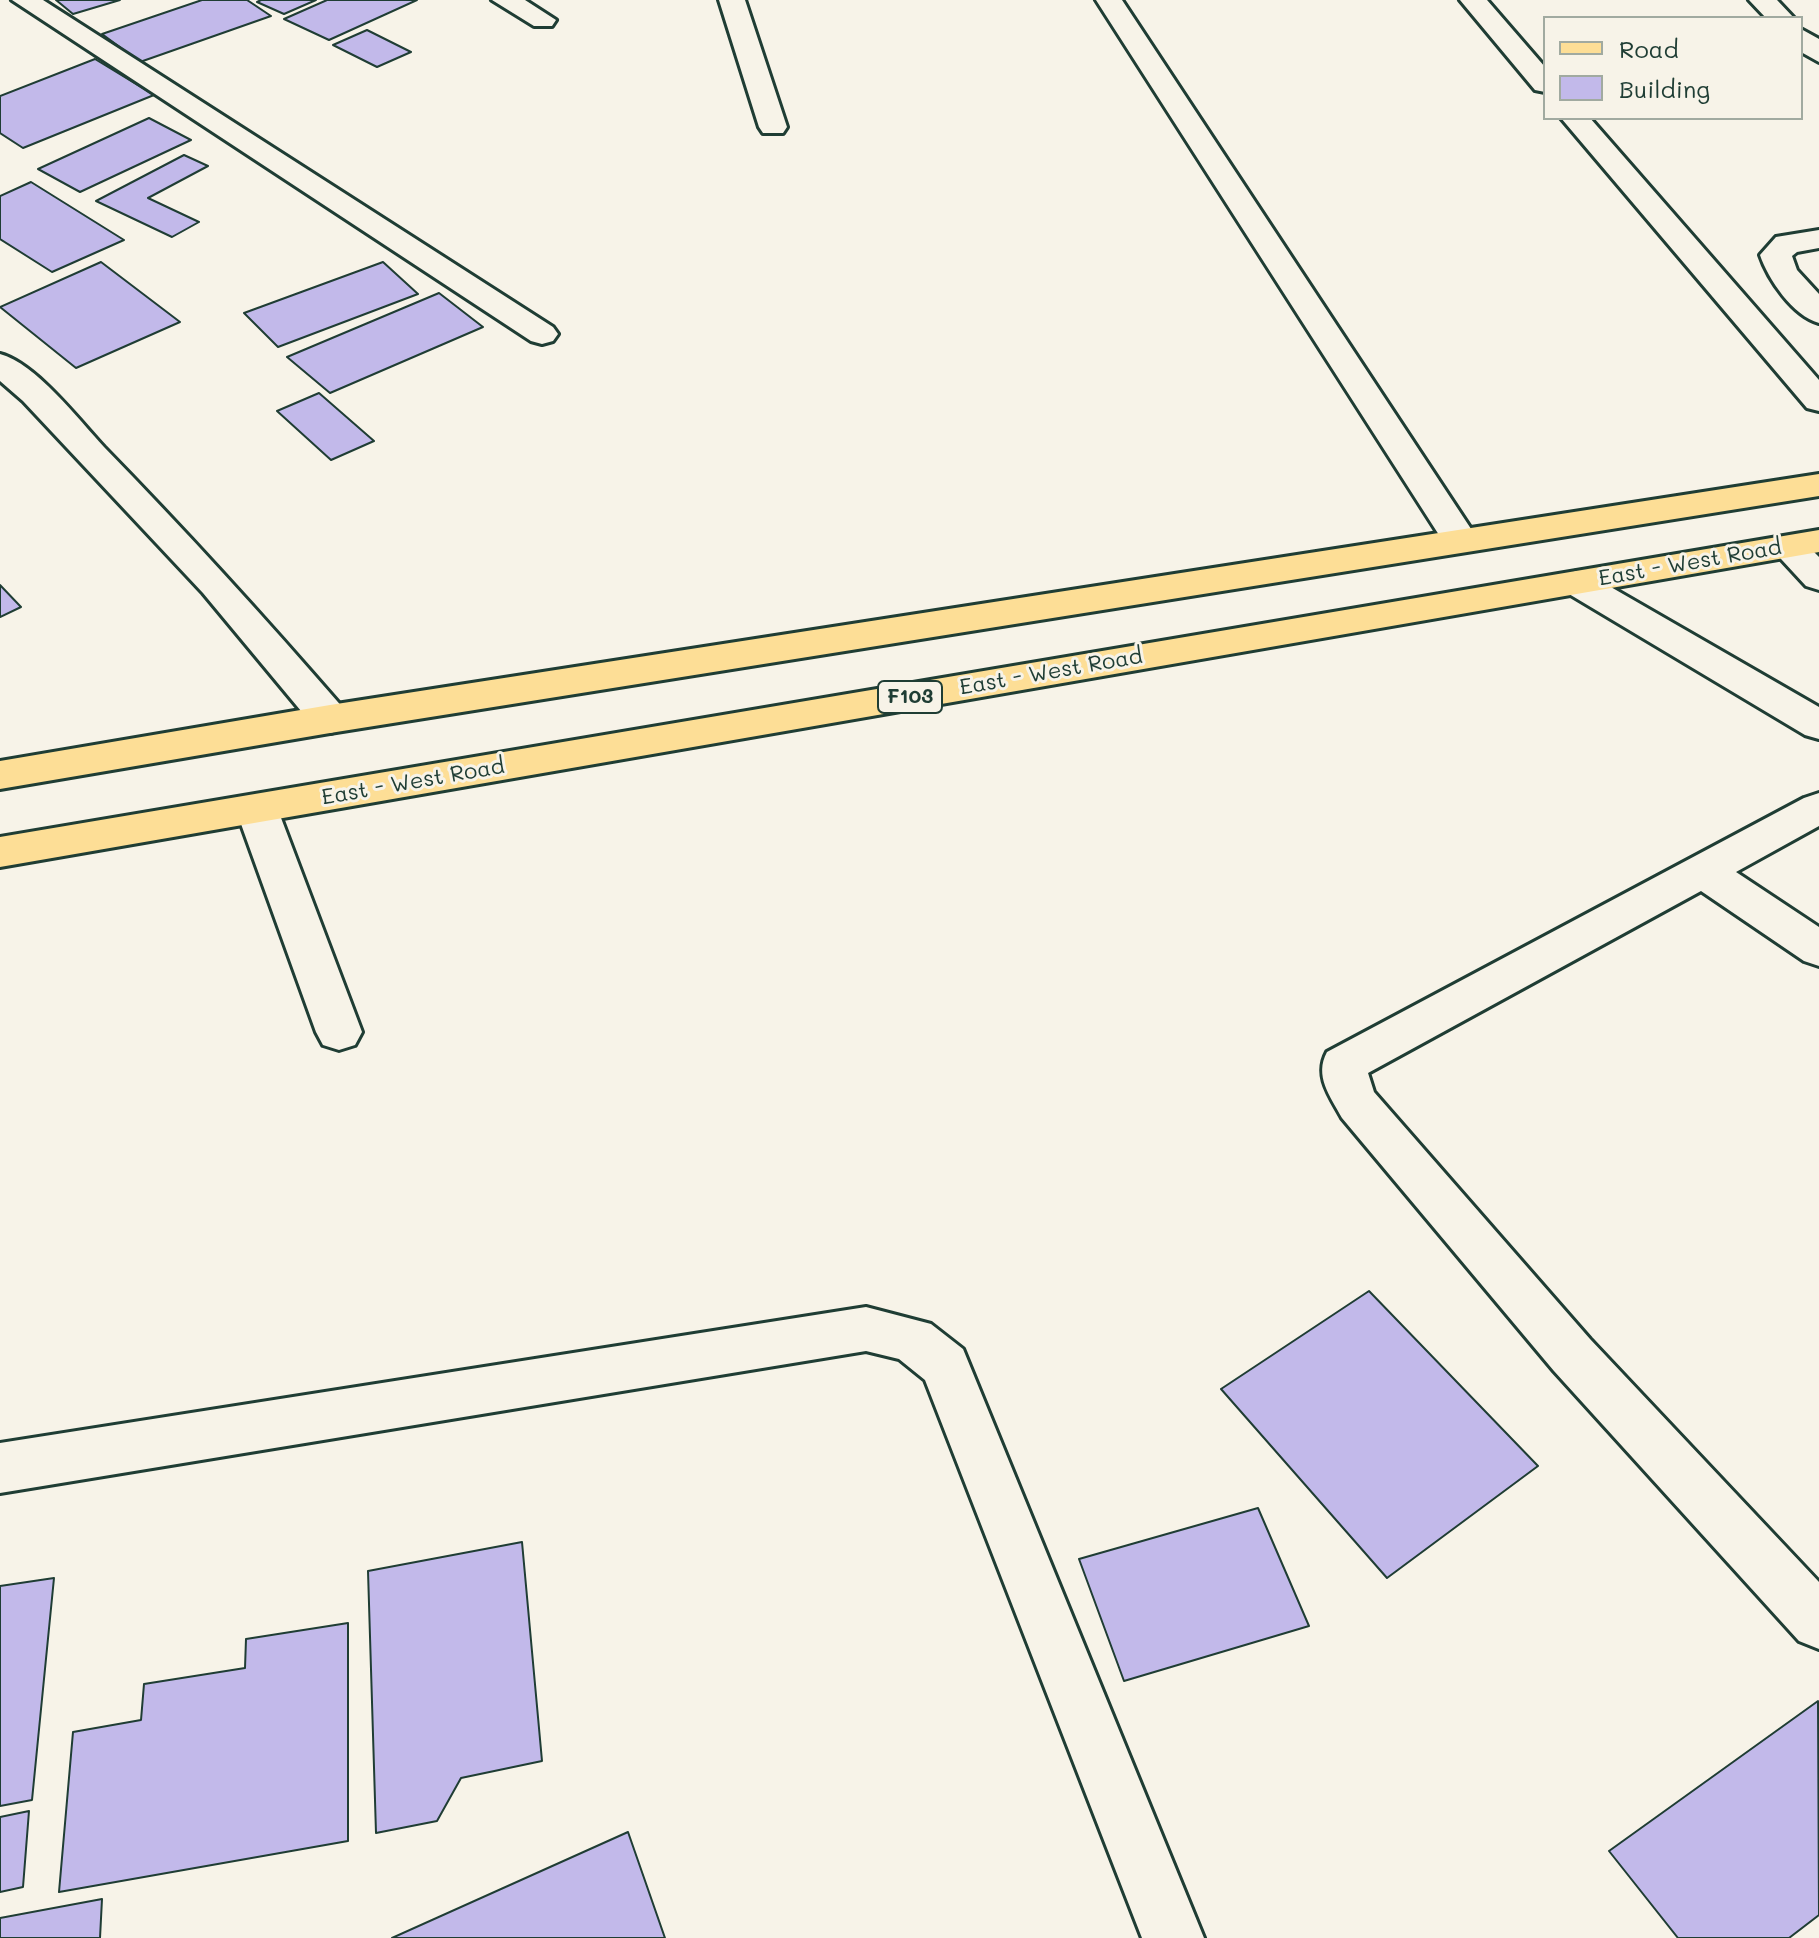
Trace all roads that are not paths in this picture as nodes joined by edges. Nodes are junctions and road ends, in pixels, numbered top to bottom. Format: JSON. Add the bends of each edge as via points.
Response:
{"nodes":[{"id":1,"x":25,"y":0,"type":"edge"},
{"id":2,"x":505,"y":0,"type":"edge"},
{"id":3,"x":732,"y":0,"type":"edge"},
{"id":4,"x":1109,"y":0,"type":"edge"},
{"id":5,"x":1473,"y":0,"type":"edge"},
{"id":6,"x":1762,"y":0,"type":"edge"},
{"id":7,"x":1779,"y":16,"type":"edge"},
{"id":8,"x":543,"y":20,"type":"dead end"},
{"id":9,"x":1803,"y":39,"type":"edge"},
{"id":10,"x":1819,"y":54,"type":"edge"},
{"id":11,"x":1543,"y":82,"type":"edge"},
{"id":12,"x":1577,"y":120,"type":"edge"},
{"id":13,"x":773,"y":127,"type":"dead end"},
{"id":14,"x":1819,"y":239,"type":"edge"},
{"id":15,"x":1819,"y":313,"type":"edge"},
{"id":16,"x":542,"y":334,"type":"dead end"},
{"id":17,"x":0,"y":364,"type":"edge"},
{"id":18,"x":1819,"y":401,"type":"edge"},
{"id":19,"x":1819,"y":485,"type":"edge"},
{"id":20,"x":1461,"y":541,"type":"junction"},
{"id":21,"x":1803,"y":544,"type":"edge"},
{"id":22,"x":1819,"y":578,"type":"edge"},
{"id":23,"x":1577,"y":583,"type":"junction"},
{"id":24,"x":330,"y":719,"type":"junction"},
{"id":25,"x":1819,"y":725,"type":"edge"},
{"id":26,"x":0,"y":775,"type":"edge"},
{"id":27,"x":1819,"y":808,"type":"edge"},
{"id":28,"x":257,"y":810,"type":"junction"},
{"id":29,"x":0,"y":852,"type":"edge"},
{"id":30,"x":1703,"y":871,"type":"junction"},
{"id":31,"x":1819,"y":949,"type":"edge"},
{"id":32,"x":339,"y":1032,"type":"dead end"},
{"id":33,"x":0,"y":1468,"type":"edge"},
{"id":34,"x":1819,"y":1622,"type":"edge"},
{"id":35,"x":1173,"y":1938,"type":"edge"}],
"edges":[{"from":1,"to":16,"type":"street"},
{"from":2,"to":8,"type":"street"},
{"from":3,"to":13,"type":"street"},
{"from":4,"to":20,"type":"street"},
{"from":5,"to":11,"type":"street"},
{"from":6,"to":7,"type":"street"},
{"from":9,"to":10,"type":"street"},
{"from":12,"to":18,"type":"street"},
{"from":14,"to":15,"type":"street","via":[[1787,244],[1776,255],[1782,273]]},
{"from":17,"to":24,"type":"street","via":[[35,394],[216,585]]},
{"from":19,"to":20,"type":"main road"},
{"from":20,"to":24,"type":"main road"},
{"from":21,"to":22,"type":"street"},
{"from":21,"to":23,"type":"main road","name":"East - West Road","number":"F103"},
{"from":23,"to":25,"type":"street"},
{"from":23,"to":28,"type":"main road","name":"East - West Road","number":"F103"},
{"from":24,"to":26,"type":"main road"},
{"from":27,"to":30,"type":"street"},
{"from":28,"to":29,"type":"main road","name":"East - West Road","number":"F103"},
{"from":28,"to":32,"type":"street"},
{"from":30,"to":31,"type":"street"},
{"from":30,"to":34,"type":"street","via":[[1343,1065],[1358,1105],[1572,1355]]},
{"from":33,"to":35,"type":"street","via":[[866,1329],[913,1340],[945,1365]]}]}
